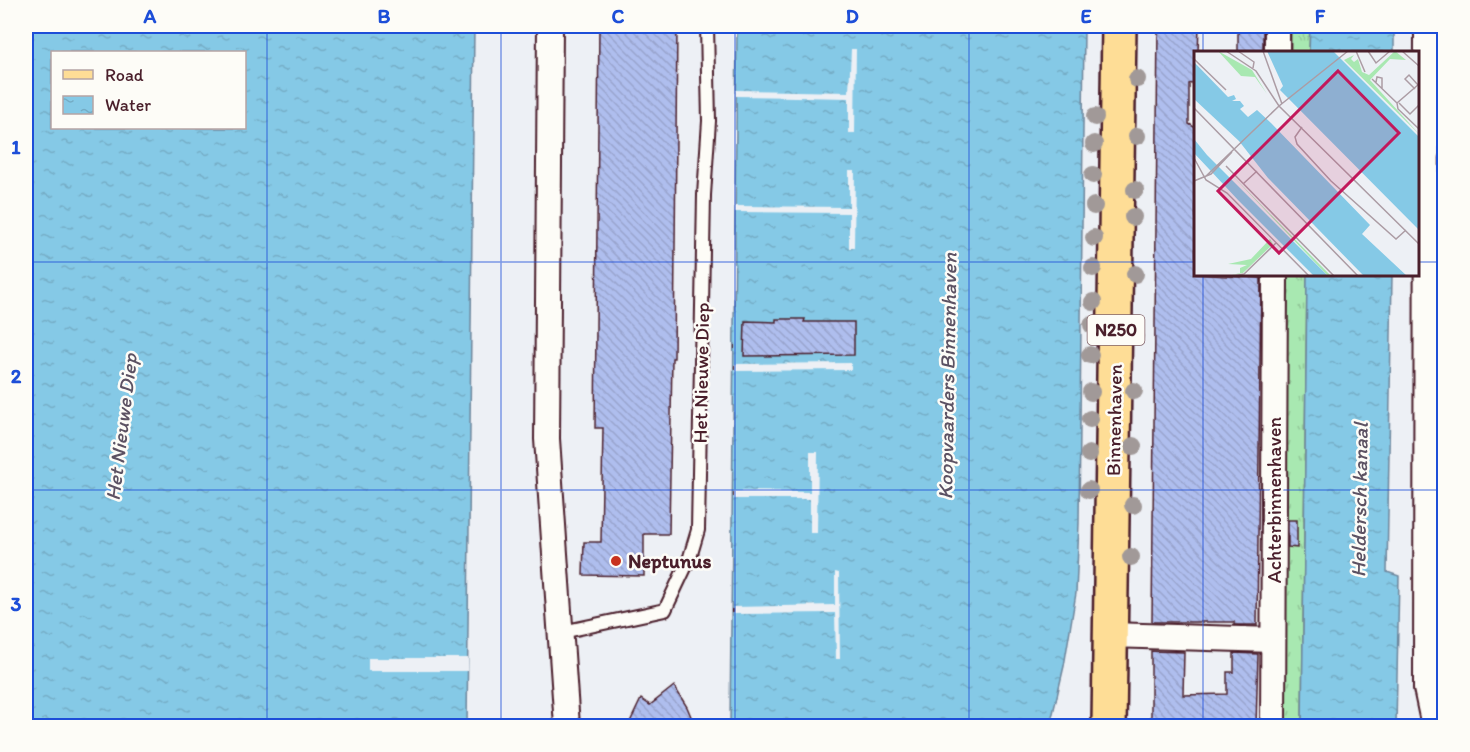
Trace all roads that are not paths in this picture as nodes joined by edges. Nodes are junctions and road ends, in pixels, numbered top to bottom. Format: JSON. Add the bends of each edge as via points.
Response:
{"nodes":[{"id":1,"x":550,"y":26,"type":"edge"},
{"id":2,"x":707,"y":26,"type":"edge"},
{"id":3,"x":1119,"y":26,"type":"edge"},
{"id":4,"x":1277,"y":26,"type":"edge"},
{"id":5,"x":1427,"y":26,"type":"edge"},
{"id":6,"x":1277,"y":51,"type":"edge"},
{"id":7,"x":1436,"y":80,"type":"edge"},
{"id":8,"x":1275,"y":276,"type":"edge"},
{"id":9,"x":562,"y":632,"type":"junction"},
{"id":10,"x":1110,"y":635,"type":"junction"},
{"id":11,"x":1273,"y":640,"type":"junction"},
{"id":12,"x":567,"y":726,"type":"edge"},
{"id":13,"x":1109,"y":726,"type":"edge"},
{"id":14,"x":1273,"y":726,"type":"edge"},
{"id":15,"x":1434,"y":726,"type":"edge"}],
"edges":[{"from":1,"to":9,"type":"street","via":[[547,439]]},
{"from":2,"to":9,"type":"lane","name":"Het Nieuwe Diep","via":[[709,121],[704,195],[698,530],[665,610]]},
{"from":3,"to":10,"type":"main road","name":"Binnenhaven","number":"N250"},
{"from":4,"to":6,"type":"street"},
{"from":5,"to":7,"type":"street"},
{"from":7,"to":15,"type":"street","via":[[1426,688]]},
{"from":8,"to":11,"type":"street","name":"Achterbinnenhaven"},
{"from":9,"to":12,"type":"street"},
{"from":10,"to":11,"type":"street"},
{"from":10,"to":13,"type":"main road","name":"Binnenhaven","number":"N250"},
{"from":11,"to":14,"type":"street","name":"Achterbinnenhaven"}]}
